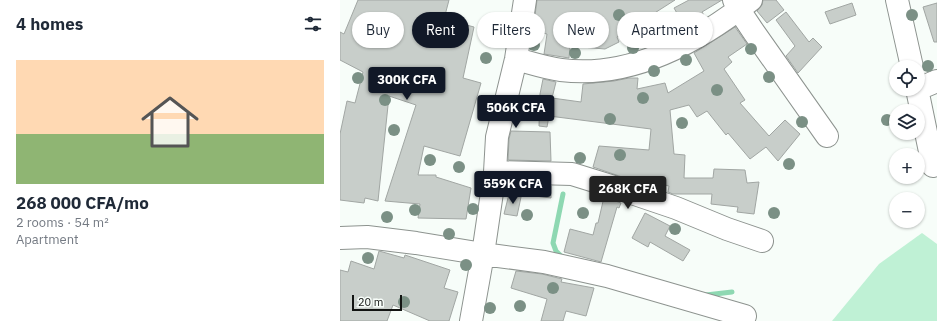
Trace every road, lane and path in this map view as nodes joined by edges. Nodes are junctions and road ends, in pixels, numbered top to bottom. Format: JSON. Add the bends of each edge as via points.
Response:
{"nodes":[{"id":1,"x":526,"y":0,"type":"edge"},
{"id":2,"x":897,"y":0,"type":"edge"},
{"id":3,"x":741,"y":3,"type":"edge"},
{"id":4,"x":516,"y":59,"type":"junction"},
{"id":5,"x":910,"y":60,"type":"edge"},
{"id":6,"x":937,"y":81,"type":"edge"},
{"id":7,"x":925,"y":86,"type":"edge"},
{"id":8,"x":919,"y":96,"type":"edge"},
{"id":9,"x":828,"y":136,"type":"dead end"},
{"id":10,"x":933,"y":166,"type":"dead end"},
{"id":11,"x":495,"y":172,"type":"junction"},
{"id":12,"x":340,"y":238,"type":"edge"},
{"id":13,"x":762,"y":241,"type":"dead end"},
{"id":14,"x":483,"y":254,"type":"junction"},
{"id":15,"x":745,"y":316,"type":"dead end"},
{"id":16,"x":471,"y":321,"type":"edge"}],
"edges":[{"from":1,"to":4,"type":"street"},
{"from":2,"to":5,"type":"street"},
{"from":3,"to":4,"type":"street","via":[[707,30],[647,61],[587,71],[561,70]]},
{"from":3,"to":9,"type":"street"},
{"from":4,"to":11,"type":"street","via":[[497,137]]},
{"from":6,"to":7,"type":"street"},
{"from":8,"to":10,"type":"street"},
{"from":11,"to":13,"type":"street","via":[[572,174],[676,208]]},
{"from":11,"to":14,"type":"street"},
{"from":12,"to":14,"type":"street","via":[[367,237]]},
{"from":14,"to":15,"type":"street","via":[[544,262],[607,276]]},
{"from":14,"to":16,"type":"street"}]}
